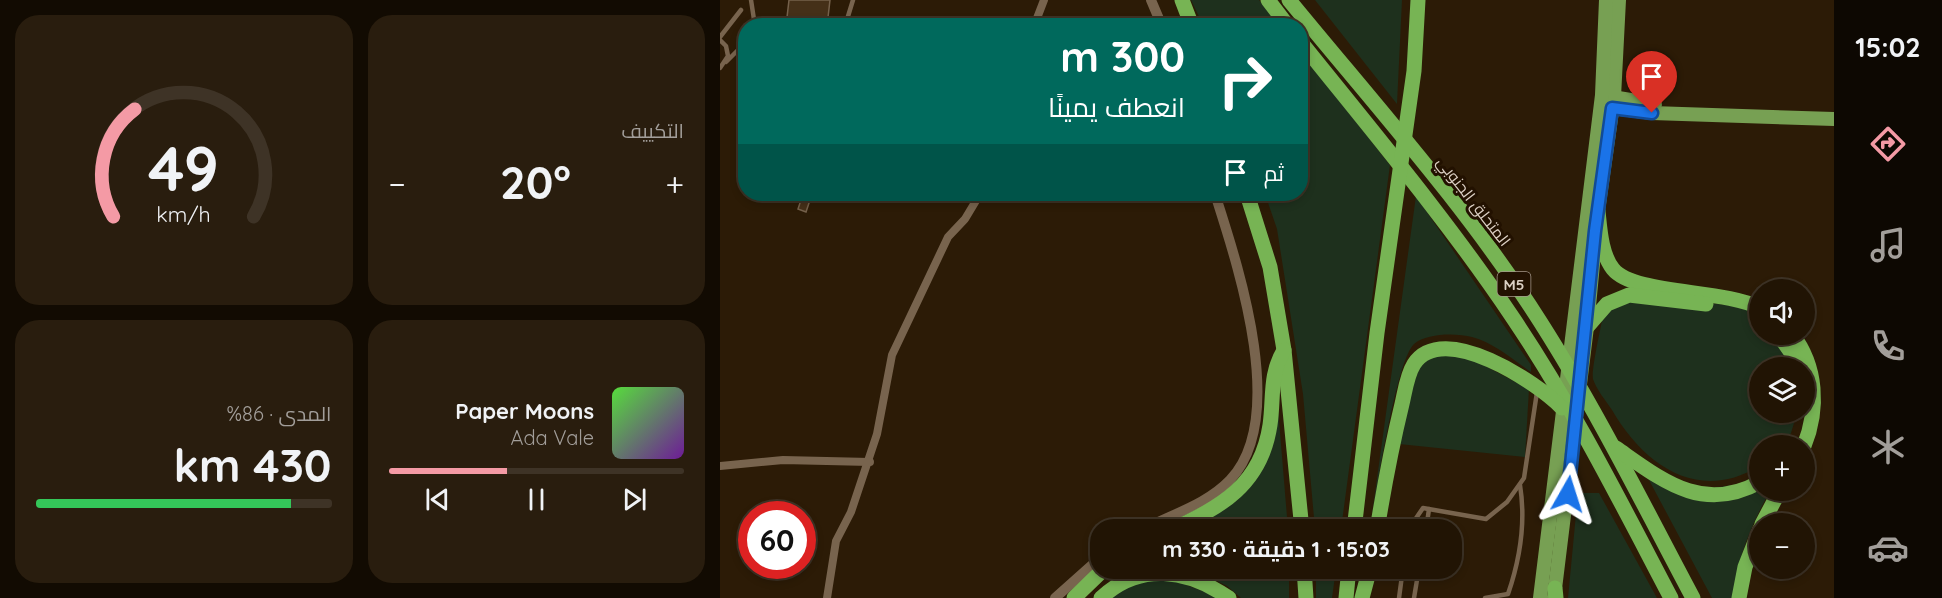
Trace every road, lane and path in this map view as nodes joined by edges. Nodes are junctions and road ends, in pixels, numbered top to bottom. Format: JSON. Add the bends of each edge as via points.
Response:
{"nodes":[{"id":1,"x":751,"y":0,"type":"edge"},
{"id":2,"x":853,"y":0,"type":"edge"},
{"id":3,"x":1044,"y":0,"type":"edge"},
{"id":4,"x":1151,"y":0,"type":"edge"},
{"id":5,"x":1182,"y":0,"type":"edge"},
{"id":6,"x":1268,"y":0,"type":"edge"},
{"id":7,"x":1289,"y":0,"type":"edge"},
{"id":8,"x":1418,"y":0,"type":"edge"},
{"id":9,"x":1606,"y":0,"type":"edge"},
{"id":10,"x":1619,"y":0,"type":"edge"},
{"id":11,"x":741,"y":10,"type":"dead end"},
{"id":12,"x":754,"y":18,"type":"edge"},
{"id":13,"x":847,"y":18,"type":"edge"},
{"id":14,"x":1037,"y":18,"type":"edge"},
{"id":15,"x":1159,"y":18,"type":"edge"},
{"id":16,"x":1189,"y":18,"type":"edge"},
{"id":17,"x":1282,"y":18,"type":"edge"},
{"id":18,"x":1304,"y":18,"type":"edge"},
{"id":19,"x":1612,"y":21,"type":"junction"},
{"id":20,"x":1308,"y":23,"type":"edge"},
{"id":21,"x":720,"y":38,"type":"edge"},
{"id":22,"x":738,"y":50,"type":"edge"},
{"id":23,"x":1308,"y":51,"type":"edge"},
{"id":24,"x":726,"y":62,"type":"junction"},
{"id":25,"x":720,"y":68,"type":"edge"},
{"id":26,"x":1607,"y":101,"type":"junction"},
{"id":27,"x":1834,"y":111,"type":"edge"},
{"id":28,"x":1812,"y":116,"type":"junction"},
{"id":29,"x":1834,"y":119,"type":"edge"},
{"id":30,"x":976,"y":201,"type":"edge"},
{"id":31,"x":1217,"y":201,"type":"edge"},
{"id":32,"x":1248,"y":201,"type":"edge"},
{"id":33,"x":1598,"y":211,"type":"junction"},
{"id":34,"x":1588,"y":250,"type":"junction"},
{"id":35,"x":1749,"y":304,"type":"edge"},
{"id":36,"x":1749,"y":315,"type":"edge"},
{"id":37,"x":1587,"y":327,"type":"junction"},
{"id":38,"x":1798,"y":345,"type":"edge"},
{"id":39,"x":1284,"y":350,"type":"junction"},
{"id":40,"x":1537,"y":387,"type":"junction"},
{"id":41,"x":1579,"y":425,"type":"junction"},
{"id":42,"x":1804,"y":435,"type":"edge"},
{"id":43,"x":1612,"y":445,"type":"junction"},
{"id":44,"x":1565,"y":451,"type":"junction"},
{"id":45,"x":870,"y":462,"type":"junction"},
{"id":46,"x":720,"y":466,"type":"edge"},
{"id":47,"x":1520,"y":485,"type":"junction"},
{"id":48,"x":1749,"y":486,"type":"edge"},
{"id":49,"x":1429,"y":510,"type":"junction"},
{"id":50,"x":1165,"y":519,"type":"edge"},
{"id":51,"x":1196,"y":519,"type":"edge"},
{"id":52,"x":1301,"y":519,"type":"edge"},
{"id":53,"x":1355,"y":519,"type":"edge"},
{"id":54,"x":1379,"y":519,"type":"edge"},
{"id":55,"x":1416,"y":519,"type":"edge"},
{"id":56,"x":1428,"y":519,"type":"edge"},
{"id":57,"x":1749,"y":557,"type":"edge"},
{"id":58,"x":1090,"y":566,"type":"edge"},
{"id":59,"x":1658,"y":573,"type":"junction"},
{"id":60,"x":1094,"y":579,"type":"edge"},
{"id":61,"x":1305,"y":579,"type":"edge"},
{"id":62,"x":1348,"y":579,"type":"edge"},
{"id":63,"x":1367,"y":579,"type":"edge"},
{"id":64,"x":1402,"y":579,"type":"edge"},
{"id":65,"x":1417,"y":579,"type":"edge"},
{"id":66,"x":1555,"y":595,"type":"edge"},
{"id":67,"x":827,"y":598,"type":"edge"},
{"id":68,"x":1055,"y":598,"type":"edge"},
{"id":69,"x":1074,"y":598,"type":"edge"},
{"id":70,"x":1101,"y":598,"type":"edge"},
{"id":71,"x":1229,"y":598,"type":"edge"},
{"id":72,"x":1306,"y":598,"type":"edge"},
{"id":73,"x":1346,"y":598,"type":"edge"},
{"id":74,"x":1362,"y":598,"type":"edge"},
{"id":75,"x":1399,"y":598,"type":"edge"},
{"id":76,"x":1414,"y":598,"type":"edge"},
{"id":77,"x":1485,"y":598,"type":"edge"},
{"id":78,"x":1540,"y":598,"type":"edge"},
{"id":79,"x":1662,"y":598,"type":"edge"},
{"id":80,"x":1671,"y":598,"type":"edge"},
{"id":81,"x":1693,"y":598,"type":"edge"},
{"id":82,"x":1740,"y":598,"type":"edge"}],
"edges":[{"from":1,"to":12,"type":"lane"},
{"from":2,"to":13,"type":"lane"},
{"from":3,"to":14,"type":"street"},
{"from":4,"to":15,"type":"street"},
{"from":5,"to":16,"type":"highway"},
{"from":6,"to":17,"type":"highway"},
{"from":7,"to":18,"type":"highway","name":"المتحلق الجنوبي","number":"M5"},
{"from":8,"to":53,"type":"highway","via":[[1414,71]]},
{"from":9,"to":19,"type":"main road"},
{"from":10,"to":19,"type":"main road"},
{"from":11,"to":21,"type":"lane"},
{"from":19,"to":26,"type":"main road"},
{"from":20,"to":43,"type":"highway","name":"المتحلق الجنوبي","number":"M5","via":[[1473,226],[1541,322]]},
{"from":21,"to":24,"type":"lane","via":[[728,51]]},
{"from":22,"to":24,"type":"lane"},
{"from":23,"to":41,"type":"highway","number":"M5","via":[[1466,250]]},
{"from":24,"to":25,"type":"lane"},
{"from":26,"to":28,"type":"main road","via":[[1652,113]]},
{"from":26,"to":33,"type":"main road"},
{"from":26,"to":34,"type":"main road"},
{"from":27,"to":28,"type":"main road"},
{"from":28,"to":29,"type":"main road"},
{"from":30,"to":45,"type":"street","via":[[948,237],[892,355]]},
{"from":31,"to":50,"type":"street","via":[[1251,325],[1257,422],[1249,452],[1221,489]]},
{"from":32,"to":39,"type":"highway","via":[[1270,267]]},
{"from":33,"to":34,"type":"main road"},
{"from":33,"to":35,"type":"highway","via":[[1609,263],[1622,277]]},
{"from":34,"to":37,"type":"main road"},
{"from":34,"to":44,"type":"main road","via":[[1574,316]]},
{"from":36,"to":37,"type":"highway","via":[[1729,307],[1629,295],[1607,304]]},
{"from":37,"to":44,"type":"main road"},
{"from":38,"to":42,"type":"highway","via":[[1808,364],[1814,391],[1812,417]]},
{"from":39,"to":51,"type":"highway","via":[[1274,374],[1266,442],[1252,472],[1234,494]]},
{"from":39,"to":52,"type":"highway"},
{"from":40,"to":41,"type":"highway"},
{"from":40,"to":47,"type":"lane"},
{"from":40,"to":54,"type":"highway","via":[[1470,351],[1444,351],[1420,357],[1403,399]]},
{"from":41,"to":59,"type":"highway","number":"M5"},
{"from":43,"to":48,"type":"highway","via":[[1668,483],[1695,493],[1723,494]]},
{"from":43,"to":81,"type":"highway","name":"المتحلق الجنوبي","number":"M5"},
{"from":44,"to":66,"type":"main road"},
{"from":44,"to":78,"type":"main road"},
{"from":45,"to":46,"type":"street","via":[[783,460]]},
{"from":45,"to":67,"type":"street","via":[[836,541]]},
{"from":47,"to":49,"type":"lane","via":[[1486,519]]},
{"from":47,"to":77,"type":"lane","via":[[1524,509],[1517,567],[1508,594]]},
{"from":49,"to":55,"type":"lane","via":[[1423,508]]},
{"from":49,"to":56,"type":"lane"},
{"from":57,"to":82,"type":"highway"},
{"from":58,"to":68,"type":"street"},
{"from":59,"to":79,"type":"highway"},
{"from":59,"to":80,"type":"highway","number":"M5"},
{"from":60,"to":69,"type":"highway"},
{"from":61,"to":72,"type":"highway"},
{"from":62,"to":73,"type":"highway"},
{"from":63,"to":74,"type":"highway"},
{"from":64,"to":75,"type":"lane"},
{"from":65,"to":76,"type":"lane"},
{"from":70,"to":71,"type":"highway","via":[[1123,581],[1152,573],[1199,581]]}]}
